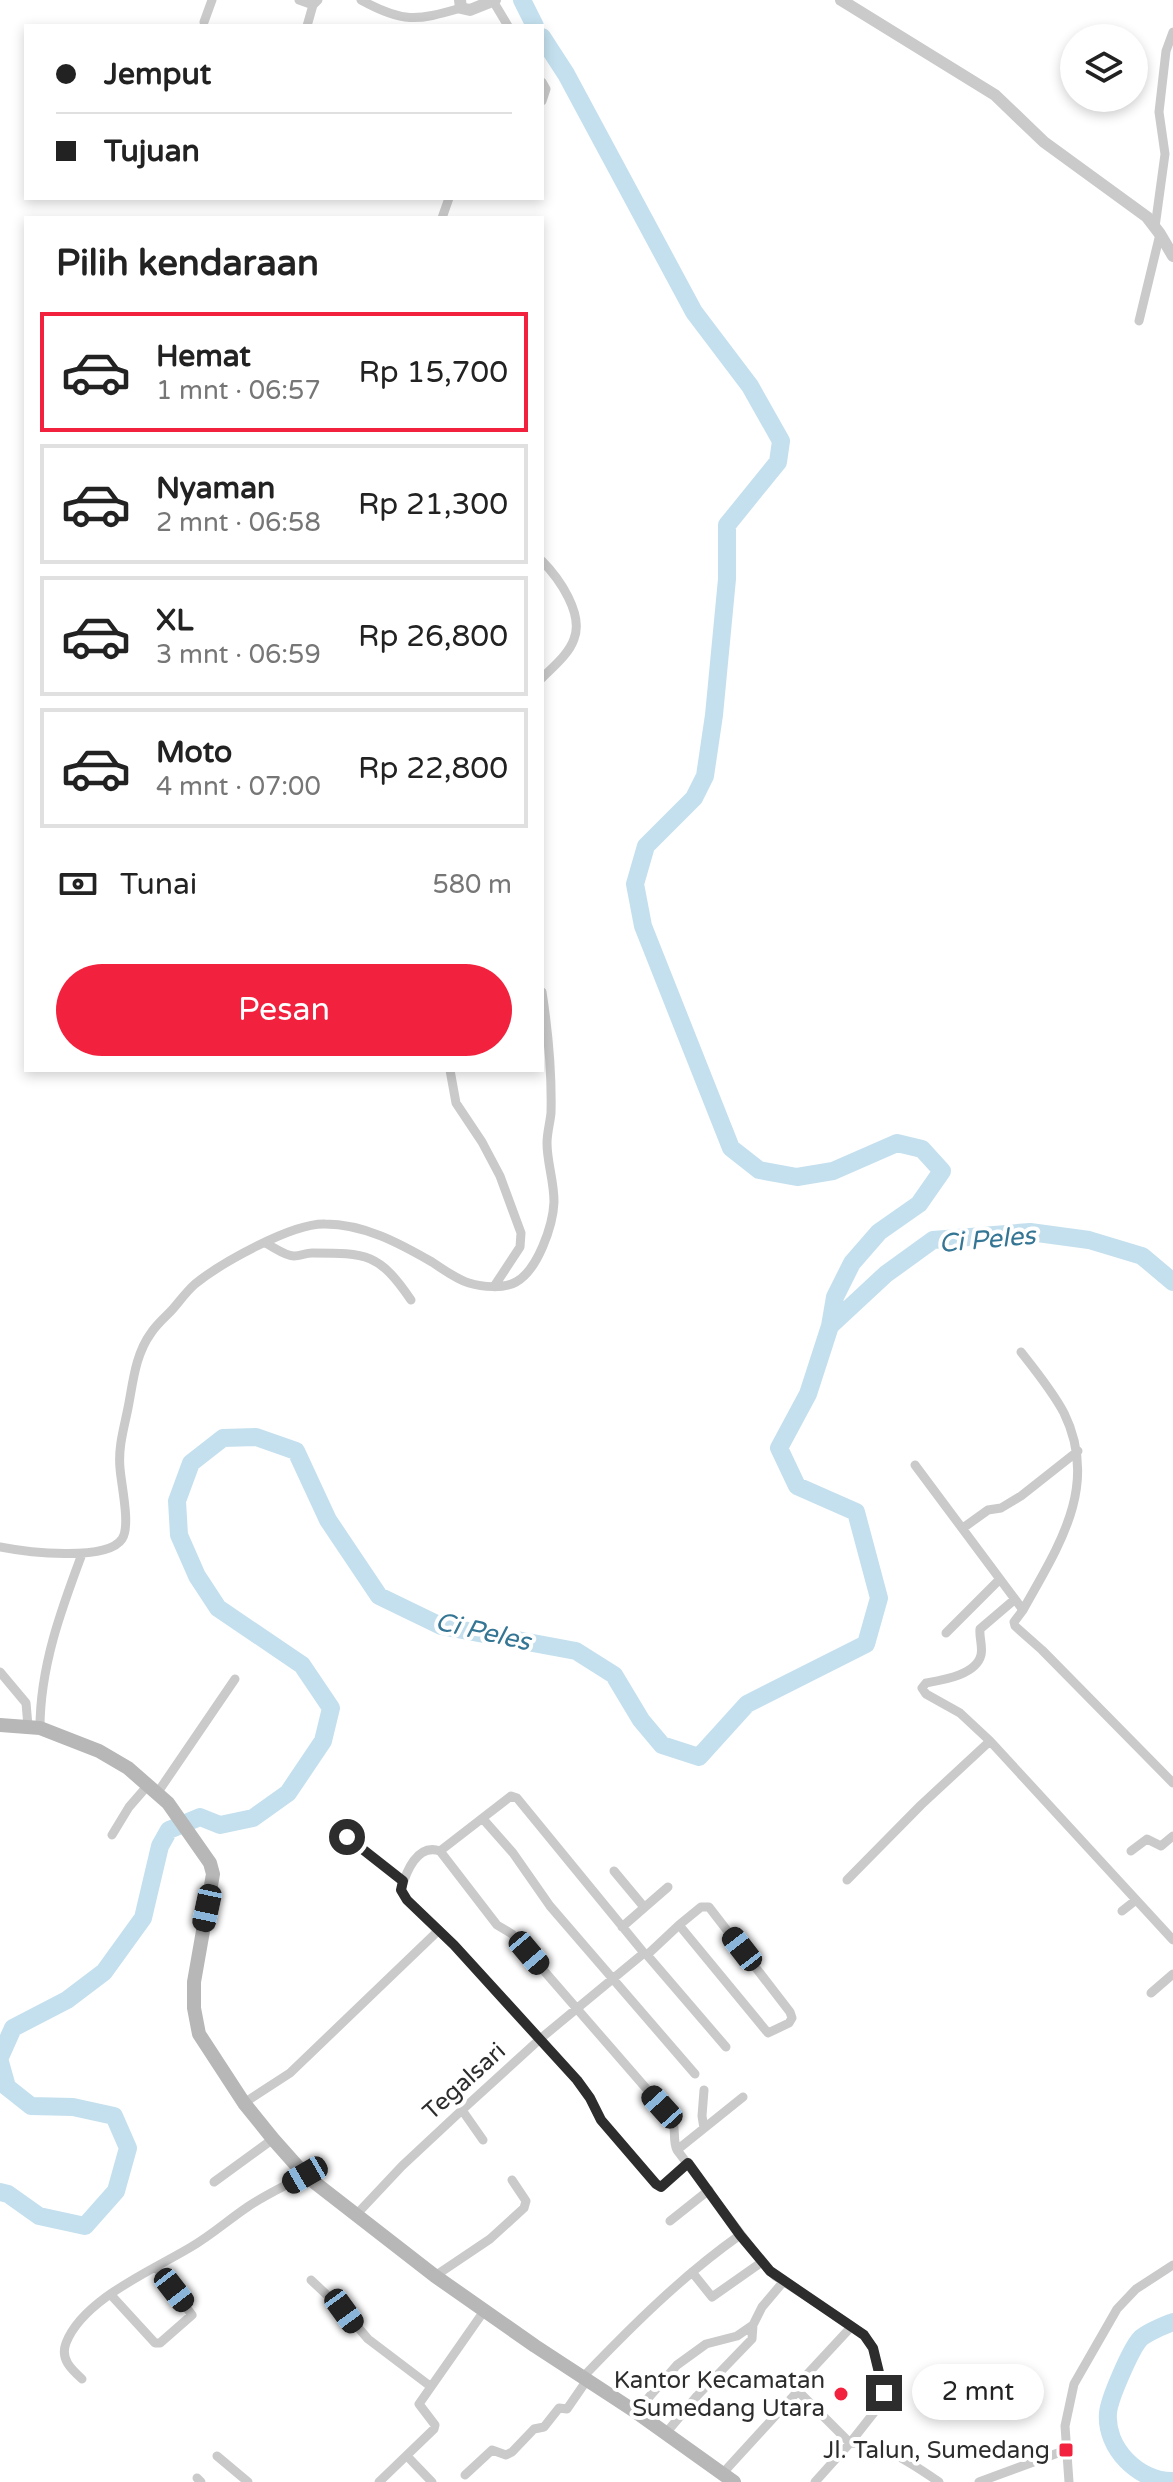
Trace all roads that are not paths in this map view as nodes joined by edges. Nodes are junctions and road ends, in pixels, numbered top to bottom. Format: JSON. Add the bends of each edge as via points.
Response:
{"nodes":[{"id":1,"x":212,"y":0,"type":"edge"},
{"id":2,"x":299,"y":0,"type":"edge"},
{"id":3,"x":361,"y":0,"type":"edge"},
{"id":4,"x":494,"y":0,"type":"edge"},
{"id":5,"x":841,"y":0,"type":"edge"},
{"id":6,"x":316,"y":2,"type":"edge"},
{"id":7,"x":460,"y":4,"type":"edge"},
{"id":8,"x":204,"y":22,"type":"dead end"},
{"id":9,"x":308,"y":24,"type":"edge"},
{"id":10,"x":507,"y":24,"type":"edge"},
{"id":11,"x":1173,"y":32,"type":"edge"},
{"id":12,"x":1169,"y":151,"type":"edge"},
{"id":13,"x":1158,"y":230,"type":"junction"},
{"id":14,"x":1173,"y":256,"type":"edge"},
{"id":15,"x":1139,"y":321,"type":"dead end"},
{"id":16,"x":544,"y":564,"type":"edge"},
{"id":17,"x":544,"y":676,"type":"edge"},
{"id":18,"x":544,"y":1008,"type":"edge"},
{"id":19,"x":450,"y":1072,"type":"edge"},
{"id":20,"x":265,"y":1243,"type":"junction"},
{"id":21,"x":495,"y":1285,"type":"junction"},
{"id":22,"x":411,"y":1300,"type":"dead end"},
{"id":23,"x":1021,"y":1352,"type":"dead end"},
{"id":24,"x":1078,"y":1451,"type":"junction"},
{"id":25,"x":915,"y":1465,"type":"dead end"},
{"id":26,"x":963,"y":1528,"type":"junction"},
{"id":27,"x":0,"y":1547,"type":"edge"},
{"id":28,"x":82,"y":1554,"type":"junction"},
{"id":29,"x":999,"y":1580,"type":"junction"},
{"id":30,"x":1014,"y":1600,"type":"junction"},
{"id":31,"x":1023,"y":1610,"type":"junction"},
{"id":32,"x":946,"y":1633,"type":"dead end"},
{"id":33,"x":0,"y":1672,"type":"edge"},
{"id":34,"x":235,"y":1679,"type":"dead end"},
{"id":35,"x":0,"y":1725,"type":"edge"},
{"id":36,"x":34,"y":1727,"type":"junction"},
{"id":37,"x":990,"y":1741,"type":"junction"},
{"id":38,"x":1173,"y":1783,"type":"edge"},
{"id":39,"x":158,"y":1793,"type":"junction"},
{"id":40,"x":483,"y":1819,"type":"junction"},
{"id":41,"x":112,"y":1835,"type":"dead end"},
{"id":42,"x":1173,"y":1836,"type":"edge"},
{"id":43,"x":347,"y":1837,"type":"dead end"},
{"id":44,"x":440,"y":1851,"type":"junction"},
{"id":45,"x":1131,"y":1851,"type":"dead end"},
{"id":46,"x":614,"y":1871,"type":"dead end"},
{"id":47,"x":847,"y":1880,"type":"dead end"},
{"id":48,"x":403,"y":1881,"type":"junction"},
{"id":49,"x":668,"y":1887,"type":"dead end"},
{"id":50,"x":1136,"y":1900,"type":"junction"},
{"id":51,"x":644,"y":1907,"type":"junction"},
{"id":52,"x":1122,"y":1911,"type":"dead end"},
{"id":53,"x":679,"y":1925,"type":"junction"},
{"id":54,"x":622,"y":1927,"type":"junction"},
{"id":55,"x":439,"y":1930,"type":"junction"},
{"id":56,"x":1173,"y":1940,"type":"edge"},
{"id":57,"x":646,"y":1954,"type":"junction"},
{"id":58,"x":1173,"y":1974,"type":"edge"},
{"id":59,"x":614,"y":1981,"type":"junction"},
{"id":60,"x":1151,"y":1993,"type":"dead end"},
{"id":61,"x":577,"y":2011,"type":"junction"},
{"id":62,"x":540,"y":2039,"type":"junction"},
{"id":63,"x":726,"y":2047,"type":"dead end"},
{"id":64,"x":695,"y":2074,"type":"dead end"},
{"id":65,"x":704,"y":2090,"type":"dead end"},
{"id":66,"x":743,"y":2097,"type":"dead end"},
{"id":67,"x":244,"y":2103,"type":"junction"},
{"id":68,"x":462,"y":2110,"type":"junction"},
{"id":69,"x":704,"y":2128,"type":"junction"},
{"id":70,"x":273,"y":2139,"type":"junction"},
{"id":71,"x":483,"y":2140,"type":"dead end"},
{"id":72,"x":677,"y":2150,"type":"junction"},
{"id":73,"x":688,"y":2163,"type":"junction"},
{"id":74,"x":305,"y":2175,"type":"junction"},
{"id":75,"x":512,"y":2180,"type":"dead end"},
{"id":76,"x":214,"y":2182,"type":"dead end"},
{"id":77,"x":709,"y":2190,"type":"junction"},
{"id":78,"x":355,"y":2216,"type":"junction"},
{"id":79,"x":670,"y":2221,"type":"dead end"},
{"id":80,"x":740,"y":2235,"type":"junction"},
{"id":81,"x":762,"y":2262,"type":"junction"},
{"id":82,"x":1173,"y":2265,"type":"edge"},
{"id":83,"x":156,"y":2267,"type":"junction"},
{"id":84,"x":692,"y":2272,"type":"junction"},
{"id":85,"x":435,"y":2276,"type":"junction"},
{"id":86,"x":311,"y":2280,"type":"dead end"},
{"id":87,"x":784,"y":2281,"type":"junction"},
{"id":88,"x":111,"y":2295,"type":"junction"},
{"id":89,"x":484,"y":2311,"type":"junction"},
{"id":90,"x":753,"y":2325,"type":"junction"},
{"id":91,"x":852,"y":2326,"type":"junction"},
{"id":92,"x":585,"y":2378,"type":"junction"},
{"id":93,"x":82,"y":2379,"type":"dead end"},
{"id":94,"x":430,"y":2386,"type":"junction"},
{"id":95,"x":798,"y":2391,"type":"junction"},
{"id":96,"x":636,"y":2412,"type":"junction"},
{"id":97,"x":666,"y":2433,"type":"junction"},
{"id":98,"x":850,"y":2443,"type":"junction"},
{"id":99,"x":1066,"y":2450,"type":"junction"},
{"id":100,"x":217,"y":2456,"type":"dead end"},
{"id":101,"x":407,"y":2456,"type":"junction"},
{"id":102,"x":465,"y":2475,"type":"dead end"},
{"id":103,"x":728,"y":2478,"type":"edge"},
{"id":104,"x":248,"y":2482,"type":"edge"},
{"id":105,"x":379,"y":2482,"type":"edge"},
{"id":106,"x":432,"y":2482,"type":"edge"},
{"id":107,"x":815,"y":2482,"type":"edge"},
{"id":108,"x":939,"y":2482,"type":"edge"},
{"id":109,"x":979,"y":2482,"type":"edge"},
{"id":110,"x":1069,"y":2482,"type":"edge"}],
"edges":[{"from":1,"to":8,"type":"street"},
{"from":2,"to":6,"type":"street"},
{"from":3,"to":7,"type":"street","via":[[417,19]]},
{"from":4,"to":7,"type":"street","via":[[470,10]]},
{"from":4,"to":10,"type":"street"},
{"from":5,"to":13,"type":"street","via":[[995,95],[1044,142]]},
{"from":6,"to":9,"type":"street"},
{"from":11,"to":12,"type":"street","via":[[1159,112]]},
{"from":12,"to":13,"type":"street"},
{"from":13,"to":14,"type":"street"},
{"from":13,"to":15,"type":"street"},
{"from":16,"to":17,"type":"street","via":[[567,596],[576,631],[564,656]]},
{"from":18,"to":21,"type":"street","via":[[551,1113],[547,1149],[554,1206],[528,1271],[517,1282]]},
{"from":19,"to":21,"type":"street","via":[[456,1103],[500,1176],[521,1233],[520,1247]]},
{"from":20,"to":21,"type":"street","via":[[322,1223],[343,1225],[398,1244],[466,1282]]},
{"from":20,"to":22,"type":"street","via":[[294,1256],[364,1255],[389,1270]]},
{"from":20,"to":28,"type":"street","via":[[198,1282],[151,1333],[134,1376],[120,1446],[124,1535],[113,1548]]},
{"from":23,"to":24,"type":"street","via":[[1064,1413]]},
{"from":24,"to":26,"type":"street","via":[[1021,1496]]},
{"from":24,"to":31,"type":"street","via":[[1076,1500]]},
{"from":25,"to":26,"type":"street"},
{"from":26,"to":29,"type":"street"},
{"from":27,"to":28,"type":"street"},
{"from":28,"to":36,"type":"street","via":[[51,1645]]},
{"from":29,"to":30,"type":"street"},
{"from":29,"to":32,"type":"street"},
{"from":30,"to":31,"type":"street"},
{"from":30,"to":37,"type":"street","via":[[980,1629],[976,1664],[922,1688]]},
{"from":31,"to":38,"type":"street","via":[[1014,1622],[1022,1632]]},
{"from":33,"to":36,"type":"street","via":[[26,1703]]},
{"from":34,"to":39,"type":"street"},
{"from":35,"to":36,"type":"main road"},
{"from":36,"to":39,"type":"main road","via":[[99,1751]]},
{"from":37,"to":47,"type":"street"},
{"from":37,"to":50,"type":"street"},
{"from":39,"to":41,"type":"street","via":[[129,1807]]},
{"from":39,"to":67,"type":"main road","via":[[210,1863],[213,1874],[194,2008],[199,2034]]},
{"from":40,"to":44,"type":"street"},
{"from":40,"to":54,"type":"street","via":[[511,1796],[517,1798]]},
{"from":40,"to":59,"type":"street"},
{"from":42,"to":45,"type":"street","via":[[1161,1846],[1147,1839]]},
{"from":43,"to":48,"type":"street"},
{"from":44,"to":48,"type":"street","via":[[423,1851]]},
{"from":44,"to":61,"type":"street","via":[[497,1925],[512,1934]]},
{"from":46,"to":51,"type":"street"},
{"from":48,"to":55,"type":"street","via":[[407,1900]]},
{"from":49,"to":51,"type":"street"},
{"from":50,"to":52,"type":"street"},
{"from":50,"to":56,"type":"street"},
{"from":51,"to":54,"type":"street"},
{"from":53,"to":53,"type":"street","name":"Tegalsari","via":[[768,2033],[789,2023],[790,2012],[709,1907],[701,1907]]},
{"from":53,"to":57,"type":"street","name":"Tegalsari"},
{"from":54,"to":57,"type":"street"},
{"from":55,"to":62,"type":"street"},
{"from":55,"to":67,"type":"street","via":[[290,2073]]},
{"from":57,"to":59,"type":"street","name":"Tegalsari"},
{"from":57,"to":63,"type":"street"},
{"from":58,"to":60,"type":"street"},
{"from":59,"to":61,"type":"street","name":"Tegalsari"},
{"from":59,"to":64,"type":"street"},
{"from":61,"to":62,"type":"street","name":"Tegalsari"},
{"from":61,"to":72,"type":"street","via":[[671,2117]]},
{"from":62,"to":68,"type":"street","name":"Tegalsari"},
{"from":62,"to":73,"type":"street","via":[[659,2187]]},
{"from":65,"to":69,"type":"street"},
{"from":66,"to":69,"type":"street"},
{"from":67,"to":70,"type":"main road"},
{"from":68,"to":71,"type":"street"},
{"from":68,"to":78,"type":"street","name":"Tegalsari"},
{"from":69,"to":72,"type":"street"},
{"from":70,"to":74,"type":"main road"},
{"from":70,"to":76,"type":"street"},
{"from":72,"to":73,"type":"street"},
{"from":73,"to":77,"type":"street"},
{"from":74,"to":78,"type":"main road"},
{"from":74,"to":83,"type":"street"},
{"from":75,"to":85,"type":"street","via":[[526,2201],[524,2208]]},
{"from":77,"to":79,"type":"street"},
{"from":77,"to":80,"type":"street"},
{"from":78,"to":85,"type":"main road"},
{"from":80,"to":81,"type":"street"},
{"from":80,"to":84,"type":"street"},
{"from":81,"to":84,"type":"street","via":[[712,2297]]},
{"from":81,"to":87,"type":"street"},
{"from":82,"to":99,"type":"street","via":[[1126,2297],[1103,2329],[1074,2384]]},
{"from":83,"to":88,"type":"street"},
{"from":83,"to":88,"type":"street","via":[[192,2315],[160,2343]]},
{"from":84,"to":92,"type":"street","via":[[642,2315]]},
{"from":85,"to":89,"type":"main road"},
{"from":86,"to":94,"type":"street","via":[[368,2339]]},
{"from":87,"to":90,"type":"street"},
{"from":87,"to":91,"type":"street"},
{"from":88,"to":93,"type":"street","via":[[86,2314],[66,2343],[68,2366]]},
{"from":89,"to":92,"type":"main road"},
{"from":89,"to":94,"type":"street"},
{"from":90,"to":96,"type":"street","via":[[737,2336],[706,2344],[677,2365]]},
{"from":90,"to":97,"type":"street","via":[[752,2339]]},
{"from":91,"to":95,"type":"street","via":[[800,2382]]},
{"from":91,"to":98,"type":"street","via":[[873,2348],[884,2393]]},
{"from":92,"to":96,"type":"main road"},
{"from":92,"to":102,"type":"street","via":[[567,2409],[559,2408],[512,2452],[493,2449]]},
{"from":94,"to":101,"type":"street","via":[[419,2407],[435,2428]]},
{"from":95,"to":98,"type":"street"},
{"from":95,"to":103,"type":"street"},
{"from":96,"to":97,"type":"main road"},
{"from":97,"to":103,"type":"main road"},
{"from":98,"to":107,"type":"street"},
{"from":98,"to":108,"type":"street","via":[[889,2451]]},
{"from":99,"to":109,"type":"street"},
{"from":99,"to":110,"type":"street"},
{"from":100,"to":104,"type":"street"},
{"from":101,"to":105,"type":"street"},
{"from":101,"to":106,"type":"street"}]}
